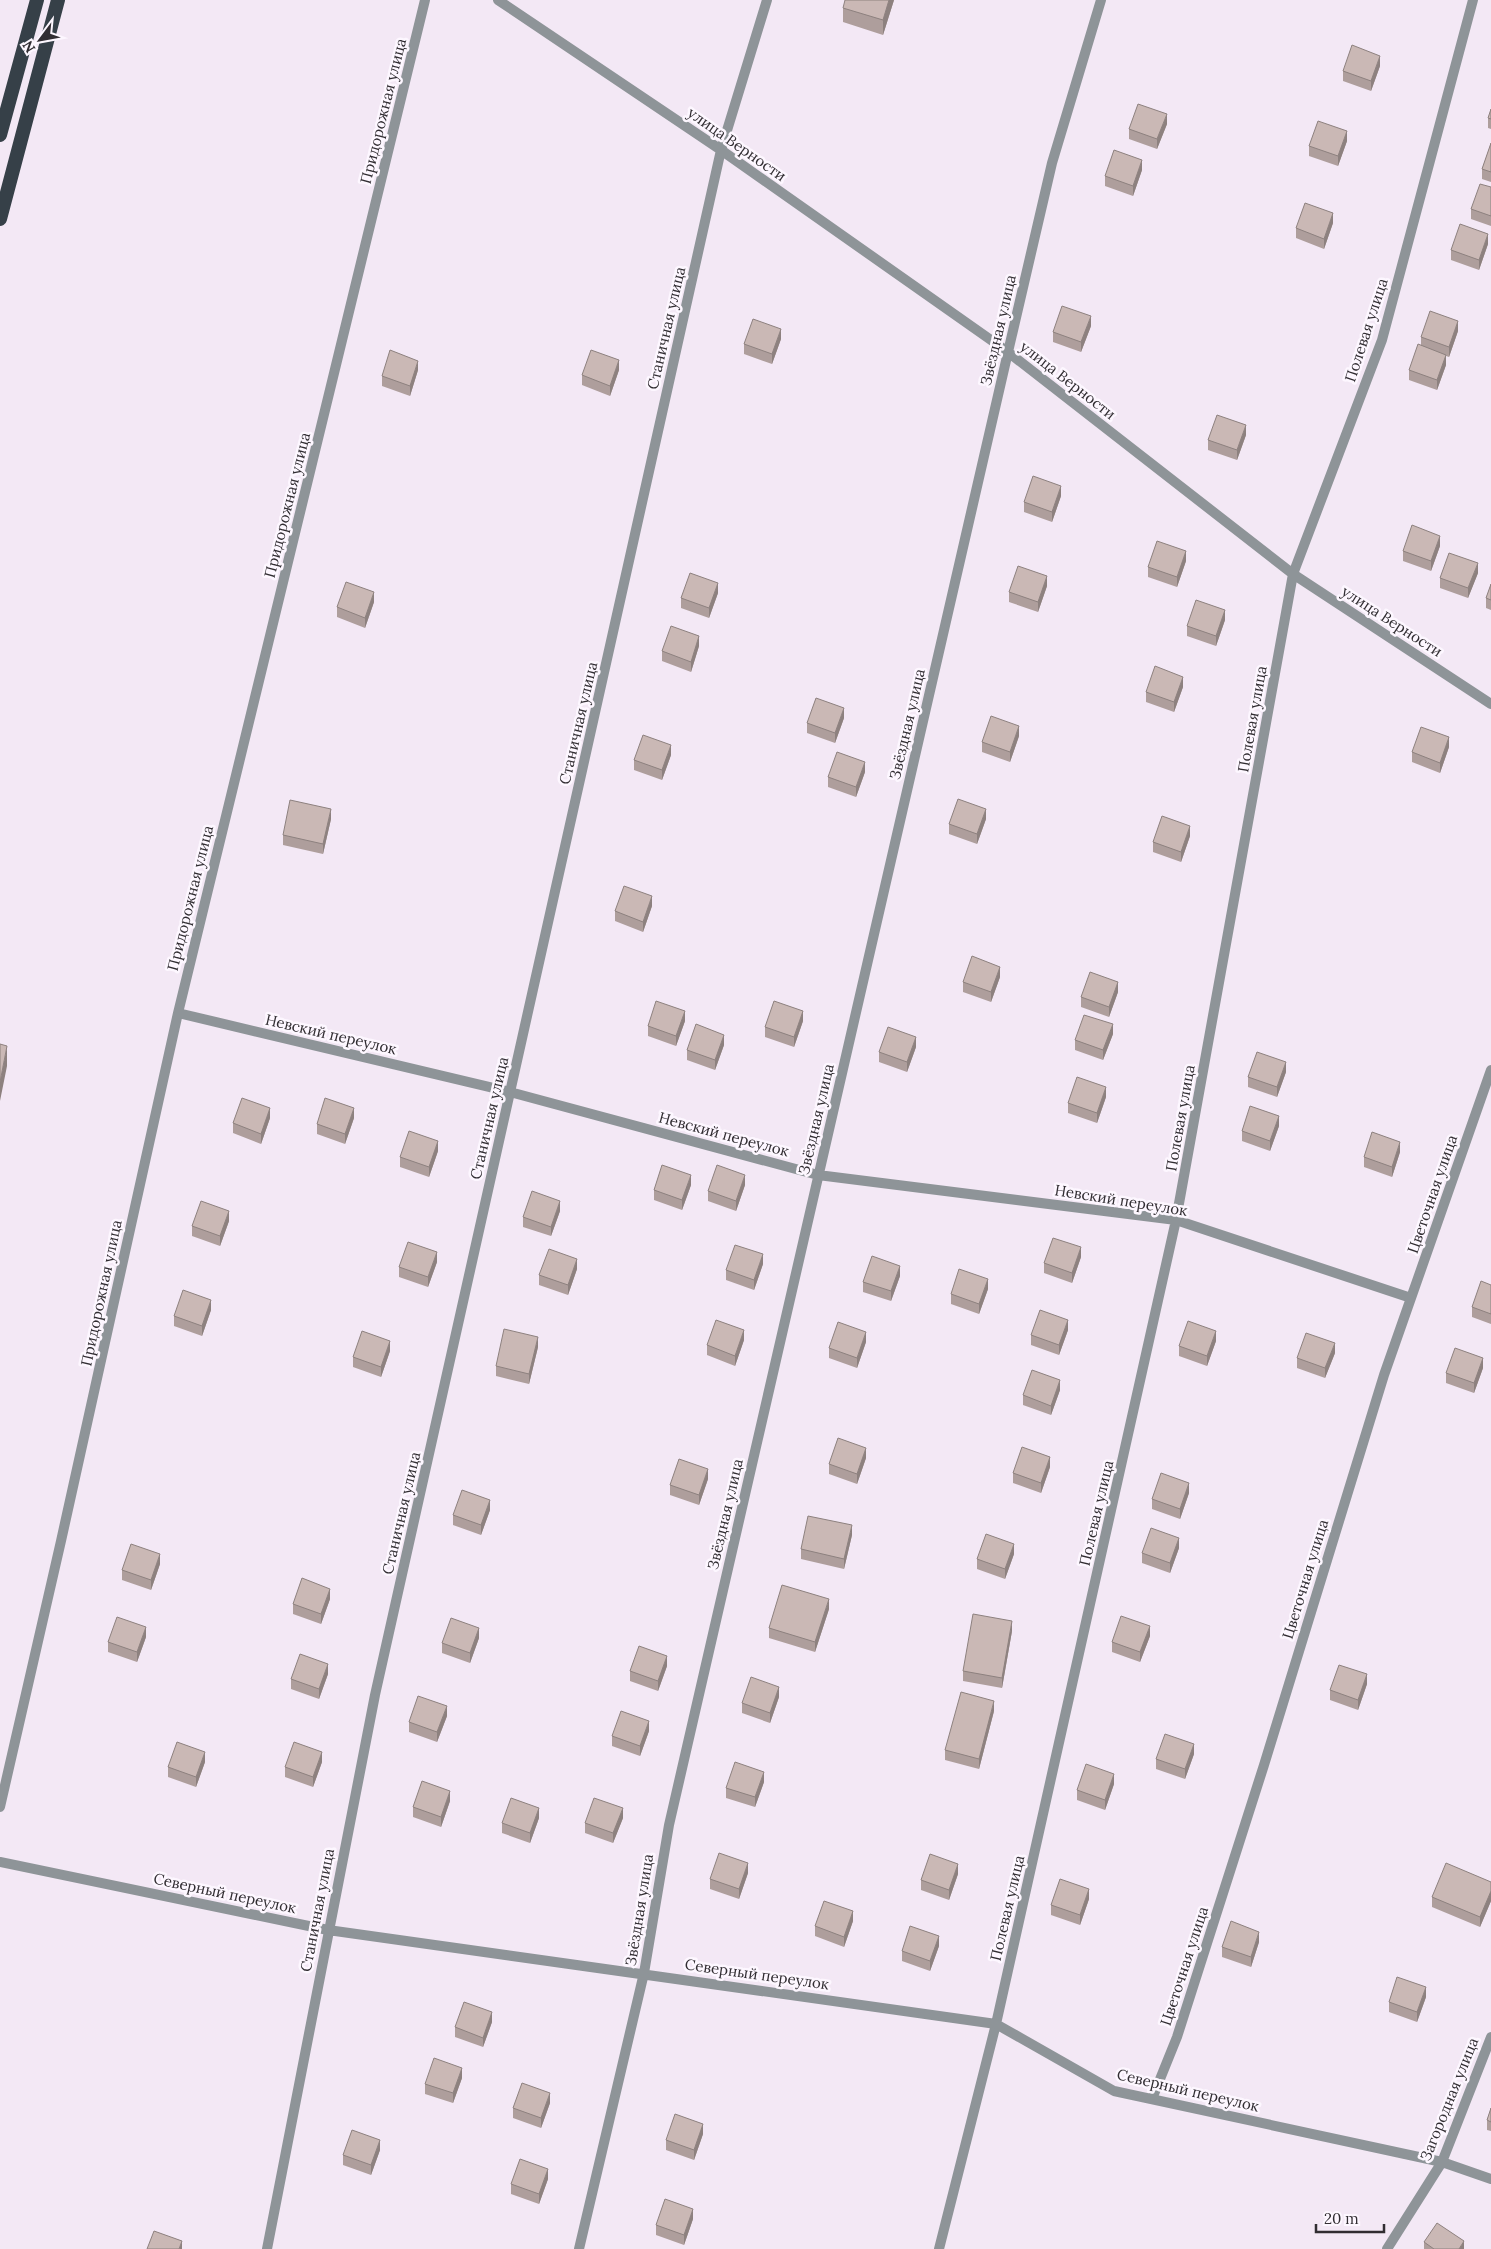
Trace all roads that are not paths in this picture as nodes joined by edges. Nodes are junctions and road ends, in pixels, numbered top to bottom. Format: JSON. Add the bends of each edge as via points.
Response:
{"nodes":[{"id":1,"x":37,"y":0,"type":"edge"},
{"id":2,"x":58,"y":0,"type":"edge"},
{"id":3,"x":425,"y":0,"type":"edge"},
{"id":4,"x":498,"y":0,"type":"edge"},
{"id":5,"x":767,"y":0,"type":"edge"},
{"id":6,"x":1101,"y":0,"type":"edge"},
{"id":7,"x":1473,"y":0,"type":"edge"},
{"id":8,"x":0,"y":135,"type":"edge"},
{"id":9,"x":721,"y":150,"type":"junction"},
{"id":10,"x":0,"y":219,"type":"edge"},
{"id":11,"x":1008,"y":352,"type":"junction"},
{"id":12,"x":1293,"y":574,"type":"junction"},
{"id":13,"x":1491,"y":704,"type":"edge"},
{"id":14,"x":178,"y":1013,"type":"junction"},
{"id":15,"x":1491,"y":1070,"type":"edge"},
{"id":16,"x":510,"y":1092,"type":"junction"},
{"id":17,"x":818,"y":1174,"type":"junction"},
{"id":18,"x":1176,"y":1220,"type":"junction"},
{"id":19,"x":1411,"y":1298,"type":"junction"},
{"id":20,"x":0,"y":1806,"type":"edge"},
{"id":21,"x":0,"y":1862,"type":"edge"},
{"id":22,"x":328,"y":1930,"type":"junction"},
{"id":23,"x":644,"y":1973,"type":"junction"},
{"id":24,"x":996,"y":2024,"type":"junction"},
{"id":25,"x":1491,"y":2036,"type":"edge"},
{"id":26,"x":1152,"y":2099,"type":"junction"},
{"id":27,"x":1442,"y":2162,"type":"junction"},
{"id":28,"x":1491,"y":2180,"type":"edge"},
{"id":29,"x":267,"y":2249,"type":"edge"},
{"id":30,"x":579,"y":2249,"type":"edge"},
{"id":31,"x":939,"y":2249,"type":"edge"},
{"id":32,"x":1387,"y":2249,"type":"edge"}],
"edges":[{"from":1,"to":8,"type":"highway"},
{"from":2,"to":10,"type":"highway"},
{"from":3,"to":14,"type":"street","name":"Придорожная улица"},
{"from":4,"to":9,"type":"street","name":"улица Верности"},
{"from":5,"to":9,"type":"street","name":"Станичная улица"},
{"from":6,"to":11,"type":"street","name":"Звёздная улица","via":[[1052,163]]},
{"from":7,"to":12,"type":"street","name":"Полевая улица","via":[[1382,340]]},
{"from":9,"to":11,"type":"street","name":"улица Верности"},
{"from":9,"to":16,"type":"street","name":"Станичная улица"},
{"from":11,"to":12,"type":"street","name":"улица Верности"},
{"from":11,"to":17,"type":"street","name":"Звёздная улица"},
{"from":12,"to":13,"type":"street","name":"улица Верности"},
{"from":12,"to":18,"type":"street","name":"Полевая улица"},
{"from":14,"to":16,"type":"street","name":"Невский переулок"},
{"from":14,"to":20,"type":"street","name":"Придорожная улица"},
{"from":15,"to":19,"type":"street","name":"Цветочная улица"},
{"from":16,"to":17,"type":"street","name":"Невский переулок"},
{"from":16,"to":22,"type":"street","name":"Станичная улица","via":[[375,1695]]},
{"from":17,"to":18,"type":"street","name":"Невский переулок"},
{"from":17,"to":23,"type":"street","name":"Звёздная улица","via":[[669,1824]]},
{"from":18,"to":19,"type":"street","name":"Невский переулок"},
{"from":18,"to":24,"type":"street","name":"Полевая улица"},
{"from":19,"to":26,"type":"street","name":"Цветочная улица","via":[[1177,2037]]},
{"from":21,"to":22,"type":"street","name":"Северный переулок"},
{"from":22,"to":23,"type":"street","name":"Северный переулок"},
{"from":22,"to":29,"type":"street","name":"Станичная улица"},
{"from":23,"to":24,"type":"street","name":"Северный переулок"},
{"from":23,"to":30,"type":"street","name":"Звёздная улица"},
{"from":24,"to":26,"type":"street","name":"Северный переулок","via":[[1114,2091]]},
{"from":24,"to":31,"type":"street","name":"Полевая улица"},
{"from":25,"to":27,"type":"street","name":"Загородная улица"},
{"from":26,"to":27,"type":"street","name":"Северный переулок"},
{"from":27,"to":28,"type":"street","name":"Северный переулок"},
{"from":27,"to":32,"type":"street","name":"Загородная улица"}]}
